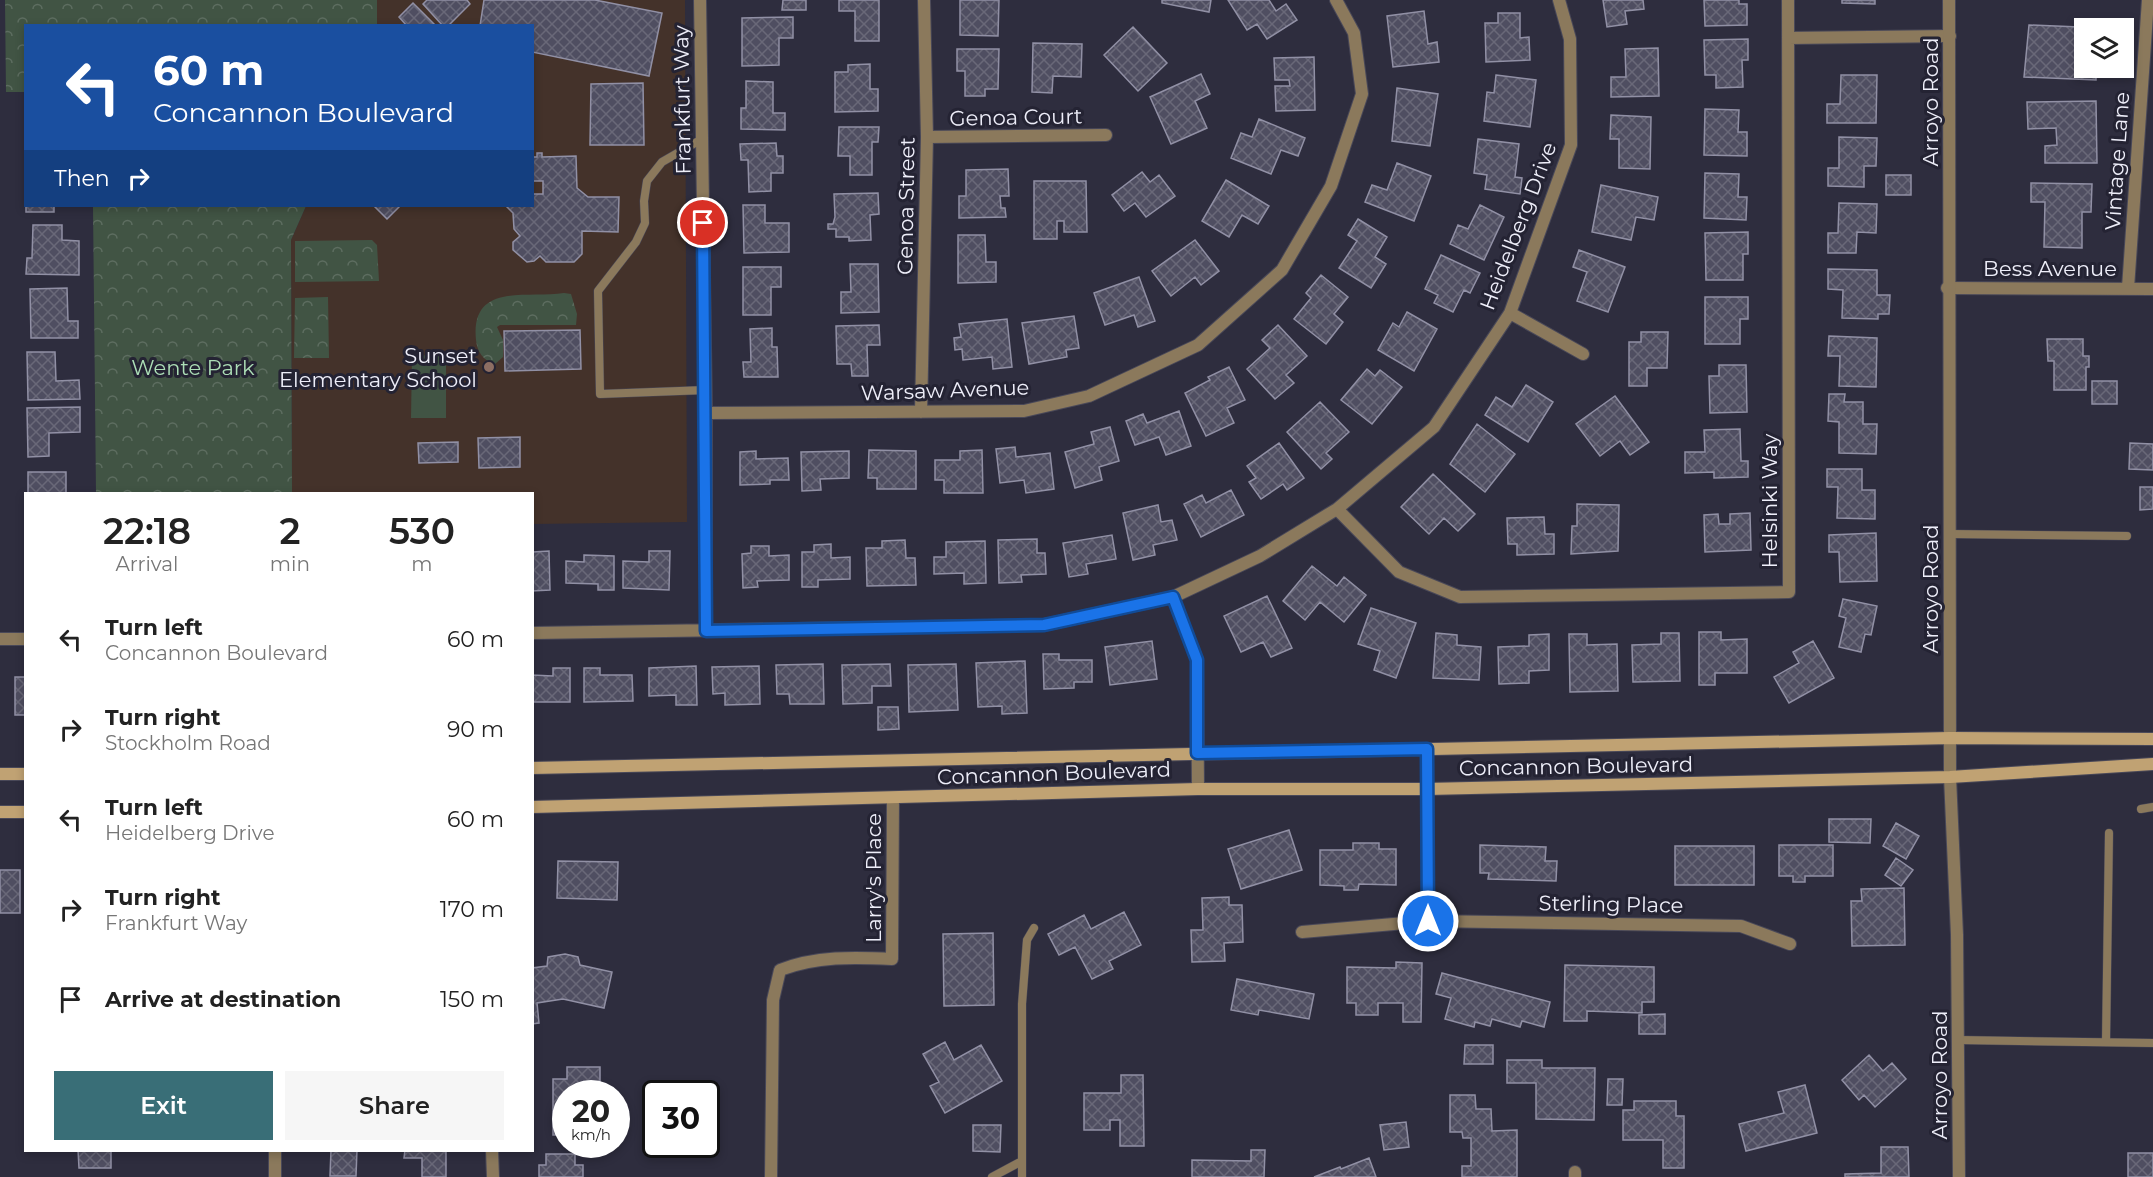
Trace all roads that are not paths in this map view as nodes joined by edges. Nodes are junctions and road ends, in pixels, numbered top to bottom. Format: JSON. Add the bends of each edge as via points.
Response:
{"nodes":[{"id":1,"x":700,"y":0,"type":"edge"},
{"id":2,"x":924,"y":0,"type":"edge"},
{"id":3,"x":1336,"y":0,"type":"edge"},
{"id":4,"x":1559,"y":0,"type":"edge"},
{"id":5,"x":1788,"y":0,"type":"edge"},
{"id":6,"x":1949,"y":0,"type":"edge"},
{"id":7,"x":2148,"y":0,"type":"edge"},
{"id":8,"x":1950,"y":36,"type":"junction"},
{"id":9,"x":1788,"y":38,"type":"junction"},
{"id":10,"x":1106,"y":135,"type":"dead end"},
{"id":11,"x":927,"y":137,"type":"junction"},
{"id":12,"x":702,"y":139,"type":"junction"},
{"id":13,"x":1947,"y":288,"type":"junction"},
{"id":14,"x":2128,"y":288,"type":"junction"},
{"id":15,"x":2153,"y":289,"type":"edge"},
{"id":16,"x":1510,"y":313,"type":"junction"},
{"id":17,"x":1583,"y":354,"type":"dead end"},
{"id":18,"x":706,"y":390,"type":"junction"},
{"id":19,"x":921,"y":412,"type":"junction"},
{"id":20,"x":706,"y":413,"type":"junction"},
{"id":21,"x":1337,"y":509,"type":"junction"},
{"id":22,"x":1949,"y":534,"type":"junction"},
{"id":23,"x":2127,"y":536,"type":"dead end"},
{"id":24,"x":1173,"y":597,"type":"junction"},
{"id":25,"x":706,"y":631,"type":"junction"},
{"id":26,"x":534,"y":633,"type":"edge"},
{"id":27,"x":0,"y":639,"type":"edge"},
{"id":28,"x":24,"y":639,"type":"edge"},
{"id":29,"x":1950,"y":738,"type":"junction"},
{"id":30,"x":2153,"y":739,"type":"edge"},
{"id":31,"x":1427,"y":749,"type":"junction"},
{"id":32,"x":1197,"y":753,"type":"junction"},
{"id":33,"x":2153,"y":764,"type":"edge"},
{"id":34,"x":534,"y":768,"type":"edge"},
{"id":35,"x":0,"y":774,"type":"edge"},
{"id":36,"x":24,"y":774,"type":"edge"},
{"id":37,"x":1950,"y":777,"type":"junction"},
{"id":38,"x":1198,"y":789,"type":"junction"},
{"id":39,"x":1427,"y":789,"type":"junction"},
{"id":40,"x":893,"y":798,"type":"junction"},
{"id":41,"x":534,"y":807,"type":"edge"},
{"id":42,"x":2153,"y":807,"type":"edge"},
{"id":43,"x":2141,"y":809,"type":"dead end"},
{"id":44,"x":0,"y":812,"type":"edge"},
{"id":45,"x":24,"y":812,"type":"edge"},
{"id":46,"x":2109,"y":833,"type":"dead end"},
{"id":47,"x":1428,"y":921,"type":"junction"},
{"id":48,"x":1034,"y":928,"type":"dead end"},
{"id":49,"x":1302,"y":932,"type":"dead end"},
{"id":50,"x":1790,"y":944,"type":"dead end"},
{"id":51,"x":1958,"y":1040,"type":"junction"},
{"id":52,"x":2106,"y":1042,"type":"junction"},
{"id":53,"x":2153,"y":1043,"type":"edge"},
{"id":54,"x":275,"y":1152,"type":"edge"},
{"id":55,"x":492,"y":1152,"type":"edge"},
{"id":56,"x":1022,"y":1161,"type":"junction"},
{"id":57,"x":275,"y":1177,"type":"edge"},
{"id":58,"x":493,"y":1177,"type":"edge"},
{"id":59,"x":771,"y":1177,"type":"edge"},
{"id":60,"x":992,"y":1177,"type":"edge"},
{"id":61,"x":1022,"y":1177,"type":"edge"},
{"id":62,"x":1959,"y":1177,"type":"edge"}],
"edges":[{"from":1,"to":12,"type":"street","name":"Frankfurt Way"},
{"from":2,"to":11,"type":"street","name":"Genoa Street"},
{"from":3,"to":19,"type":"street","name":"Warsaw Avenue","via":[[1354,33],[1362,94],[1331,186],[1282,270],[1198,345],[1089,396],[1024,411]]},
{"from":4,"to":16,"type":"street","name":"Heidelberg Drive","via":[[1570,39],[1571,145]]},
{"from":5,"to":9,"type":"street","name":"Helsinki Way"},
{"from":6,"to":8,"type":"street","name":"Arroyo Road"},
{"from":7,"to":14,"type":"street","name":"Vintage Lane"},
{"from":8,"to":9,"type":"street"},
{"from":8,"to":13,"type":"street","name":"Arroyo Road"},
{"from":9,"to":21,"type":"street","name":"Helsinki Way","via":[[1788,592],[1460,597],[1399,572]]},
{"from":10,"to":11,"type":"street","name":"Genoa Court"},
{"from":11,"to":19,"type":"street","name":"Genoa Street"},
{"from":12,"to":18,"type":"street","name":"Frankfurt Way"},
{"from":12,"to":18,"type":"lane","via":[[662,162],[647,181],[645,224],[598,291],[600,394]]},
{"from":13,"to":14,"type":"street","name":"Bess Avenue"},
{"from":13,"to":22,"type":"street","name":"Arroyo Road"},
{"from":14,"to":15,"type":"street","name":"Bess Avenue"},
{"from":16,"to":17,"type":"street"},
{"from":16,"to":21,"type":"street","name":"Heidelberg Drive","via":[[1434,427]]},
{"from":18,"to":20,"type":"street","name":"Frankfurt Way"},
{"from":19,"to":20,"type":"street","name":"Warsaw Avenue"},
{"from":20,"to":25,"type":"street","name":"Frankfurt Way"},
{"from":21,"to":24,"type":"street","name":"Heidelberg Drive","via":[[1260,556]]},
{"from":22,"to":23,"type":"lane"},
{"from":22,"to":29,"type":"street","name":"Arroyo Road"},
{"from":24,"to":25,"type":"street","name":"Heidelberg Drive","via":[[1044,625]]},
{"from":24,"to":32,"type":"street","via":[[1197,660]]},
{"from":25,"to":26,"type":"street","name":"Heidelberg Drive"},
{"from":27,"to":28,"type":"street"},
{"from":29,"to":30,"type":"main road","name":"Concannon Boulevard"},
{"from":29,"to":31,"type":"main road","name":"Concannon Boulevard"},
{"from":29,"to":37,"type":"street","name":"Arroyo Road"},
{"from":31,"to":32,"type":"main road","name":"Concannon Boulevard"},
{"from":31,"to":39,"type":"street"},
{"from":32,"to":34,"type":"main road","name":"Concannon Boulevard"},
{"from":32,"to":38,"type":"street"},
{"from":33,"to":37,"type":"main road","name":"Concannon Boulevard"},
{"from":35,"to":36,"type":"main road"},
{"from":37,"to":39,"type":"main road","name":"Concannon Boulevard"},
{"from":37,"to":51,"type":"street","name":"Arroyo Road"},
{"from":38,"to":39,"type":"main road","name":"Concannon Boulevard"},
{"from":38,"to":40,"type":"main road","name":"Concannon Boulevard"},
{"from":39,"to":47,"type":"street"},
{"from":40,"to":41,"type":"main road","name":"Concannon Boulevard"},
{"from":40,"to":59,"type":"street","name":"Larry's Place","via":[[892,959],[802,961],[780,970],[773,1000]]},
{"from":42,"to":43,"type":"lane"},
{"from":44,"to":45,"type":"main road"},
{"from":46,"to":52,"type":"lane"},
{"from":47,"to":49,"type":"street","name":"Sterling Place"},
{"from":47,"to":50,"type":"street","name":"Sterling Place","via":[[1742,926]]},
{"from":48,"to":56,"type":"lane","via":[[1027,940],[1023,1004]]},
{"from":51,"to":52,"type":"lane"},
{"from":51,"to":62,"type":"street","name":"Arroyo Road"},
{"from":52,"to":53,"type":"lane"},
{"from":54,"to":57,"type":"street"},
{"from":55,"to":58,"type":"street"},
{"from":56,"to":60,"type":"lane"},
{"from":56,"to":61,"type":"lane"}]}
